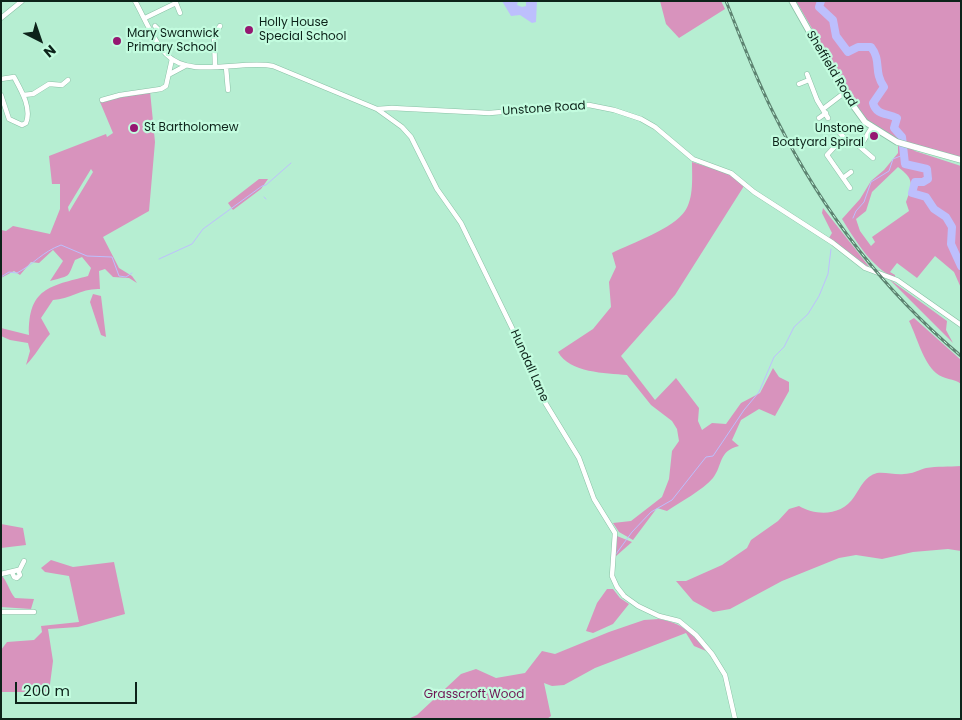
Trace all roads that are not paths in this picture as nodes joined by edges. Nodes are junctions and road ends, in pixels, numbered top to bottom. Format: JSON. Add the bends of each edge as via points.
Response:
{"nodes":[{"id":1,"x":22,"y":1,"type":"edge"},
{"id":2,"x":135,"y":1,"type":"edge"},
{"id":3,"x":792,"y":1,"type":"edge"},
{"id":4,"x":180,"y":13,"type":"dead end"},
{"id":5,"x":1,"y":18,"type":"edge"},
{"id":6,"x":146,"y":18,"type":"junction"},
{"id":7,"x":155,"y":26,"type":"dead end"},
{"id":8,"x":220,"y":26,"type":"dead end"},
{"id":9,"x":153,"y":32,"type":"junction"},
{"id":10,"x":172,"y":59,"type":"junction"},
{"id":11,"x":185,"y":66,"type":"junction"},
{"id":12,"x":215,"y":66,"type":"junction"},
{"id":13,"x":226,"y":66,"type":"junction"},
{"id":14,"x":170,"y":74,"type":"junction"},
{"id":15,"x":1,"y":79,"type":"edge"},
{"id":16,"x":68,"y":80,"type":"dead end"},
{"id":17,"x":799,"y":84,"type":"dead end"},
{"id":18,"x":228,"y":90,"type":"dead end"},
{"id":19,"x":844,"y":93,"type":"junction"},
{"id":20,"x":1,"y":95,"type":"edge"},
{"id":21,"x":23,"y":95,"type":"junction"},
{"id":22,"x":102,"y":100,"type":"dead end"},
{"id":23,"x":377,"y":109,"type":"junction"},
{"id":24,"x":826,"y":113,"type":"junction"},
{"id":25,"x":819,"y":118,"type":"dead end"},
{"id":26,"x":872,"y":127,"type":"junction"},
{"id":27,"x":836,"y":128,"type":"dead end"},
{"id":28,"x":845,"y":139,"type":"junction"},
{"id":29,"x":859,"y":146,"type":"junction"},
{"id":30,"x":873,"y":158,"type":"dead end"},
{"id":31,"x":961,"y":160,"type":"edge"},
{"id":32,"x":850,"y":172,"type":"dead end"},
{"id":33,"x":843,"y":178,"type":"junction"},
{"id":34,"x":850,"y":188,"type":"dead end"},
{"id":35,"x":961,"y":325,"type":"edge"},
{"id":36,"x":24,"y":562,"type":"dead end"},
{"id":37,"x":1,"y":574,"type":"edge"},
{"id":38,"x":1,"y":612,"type":"edge"},
{"id":39,"x":34,"y":612,"type":"dead end"},
{"id":40,"x":734,"y":719,"type":"edge"}],
"edges":[{"from":1,"to":5,"type":"street"},
{"from":2,"to":6,"type":"street"},
{"from":3,"to":19,"type":"main road","name":"Sheffield Road"},
{"from":4,"to":6,"type":"street","via":[[176,3]]},
{"from":6,"to":9,"type":"street"},
{"from":7,"to":9,"type":"street","via":[[158,30]]},
{"from":8,"to":12,"type":"street","via":[[214,36]]},
{"from":9,"to":10,"type":"street"},
{"from":10,"to":11,"type":"street"},
{"from":10,"to":14,"type":"street"},
{"from":11,"to":12,"type":"street"},
{"from":11,"to":14,"type":"street"},
{"from":12,"to":13,"type":"street"},
{"from":13,"to":18,"type":"street"},
{"from":13,"to":23,"type":"street","via":[[262,63],[273,66]]},
{"from":14,"to":22,"type":"street","via":[[166,86],[161,89],[120,94]]},
{"from":15,"to":21,"type":"street","via":[[14,77]]},
{"from":16,"to":21,"type":"street","via":[[62,85],[49,84],[32,94]]},
{"from":17,"to":24,"type":"street","via":[[808,77]]},
{"from":19,"to":24,"type":"street"},
{"from":19,"to":26,"type":"main road","name":"Sheffield Road"},
{"from":20,"to":21,"type":"street","via":[[9,119],[22,125],[28,118]]},
{"from":23,"to":35,"type":"street","name":"Unstone Road","via":[[488,113],[589,105],[641,119],[694,159],[731,173],[864,268],[897,280]]},
{"from":23,"to":40,"type":"street","name":"Hundall Lane","via":[[411,137],[438,189],[461,223],[532,369],[538,391],[579,458],[594,499],[615,533],[612,576],[617,587],[638,606],[680,621],[696,635],[725,675]]},
{"from":24,"to":25,"type":"street"},
{"from":26,"to":29,"type":"street"},
{"from":26,"to":31,"type":"main road","name":"Sheffield Road","via":[[907,146]]},
{"from":27,"to":28,"type":"street"},
{"from":28,"to":29,"type":"street"},
{"from":28,"to":33,"type":"street","via":[[827,155]]},
{"from":29,"to":30,"type":"street"},
{"from":32,"to":33,"type":"street"},
{"from":33,"to":34,"type":"street"},
{"from":36,"to":37,"type":"street","via":[[19,571]]},
{"from":38,"to":39,"type":"street"}]}
